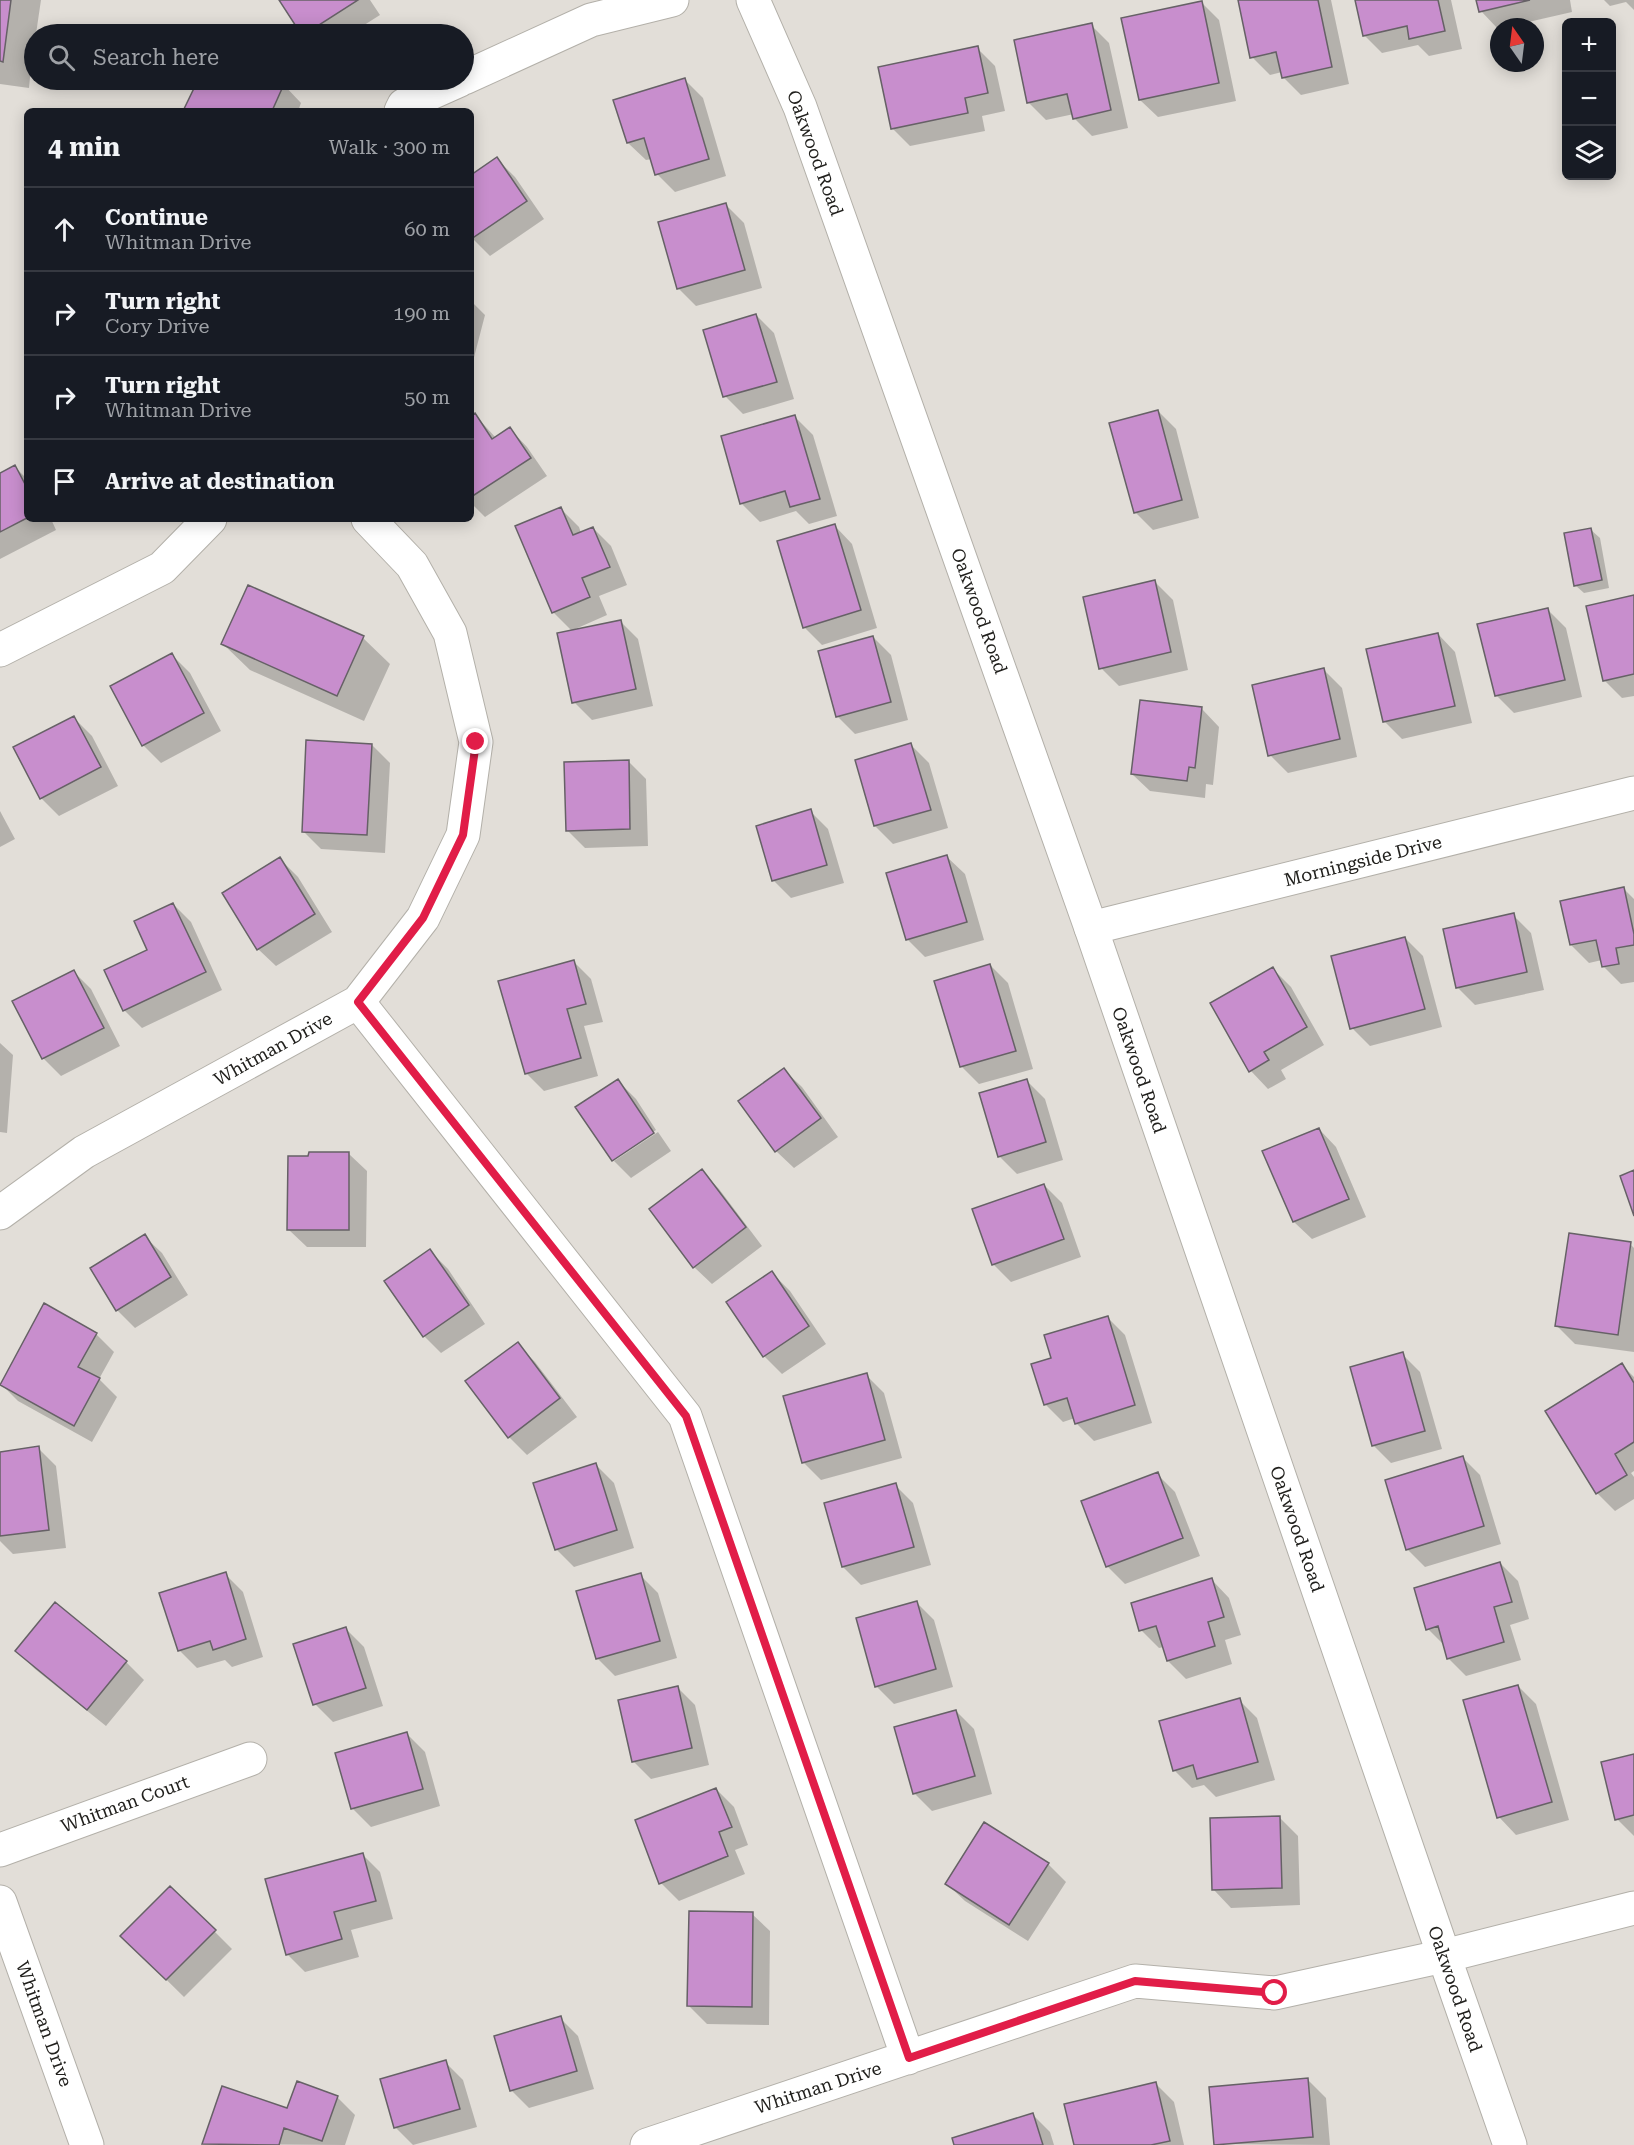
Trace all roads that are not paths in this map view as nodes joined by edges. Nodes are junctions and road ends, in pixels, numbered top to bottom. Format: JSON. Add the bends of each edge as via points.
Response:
{"nodes":[{"id":1,"x":672,"y":0,"type":"edge"},
{"id":2,"x":753,"y":0,"type":"edge"},
{"id":3,"x":474,"y":74,"type":"edge"},
{"id":4,"x":437,"y":90,"type":"edge"},
{"id":5,"x":402,"y":108,"type":"edge"},
{"id":6,"x":207,"y":522,"type":"edge"},
{"id":7,"x":371,"y":522,"type":"edge"},
{"id":8,"x":0,"y":650,"type":"edge"},
{"id":9,"x":1634,"y":793,"type":"edge"},
{"id":10,"x":1091,"y":928,"type":"junction"},
{"id":11,"x":358,"y":1002,"type":"junction"},
{"id":12,"x":0,"y":1213,"type":"edge"},
{"id":13,"x":250,"y":1759,"type":"dead end"},
{"id":14,"x":0,"y":1850,"type":"edge"},
{"id":15,"x":0,"y":1902,"type":"edge"},
{"id":16,"x":1634,"y":1908,"type":"edge"},
{"id":17,"x":1444,"y":1956,"type":"junction"},
{"id":18,"x":909,"y":2058,"type":"junction"},
{"id":19,"x":87,"y":2145,"type":"edge"},
{"id":20,"x":647,"y":2145,"type":"edge"},
{"id":21,"x":1510,"y":2145,"type":"edge"}],
"edges":[{"from":1,"to":3,"type":"street","via":[[591,20]]},
{"from":2,"to":10,"type":"street","name":"Oakwood Road","via":[[800,107]]},
{"from":4,"to":5,"type":"street"},
{"from":6,"to":8,"type":"street","via":[[162,568]]},
{"from":7,"to":11,"type":"street","name":"Whitman Drive","via":[[412,565],[450,633],[476,742],[463,835],[423,918]]},
{"from":9,"to":10,"type":"street","name":"Morningside Drive"},
{"from":10,"to":17,"type":"street","name":"Oakwood Road"},
{"from":11,"to":12,"type":"street","name":"Whitman Drive","via":[[84,1152]]},
{"from":11,"to":18,"type":"street","via":[[686,1416]]},
{"from":13,"to":14,"type":"street","name":"Whitman Court"},
{"from":15,"to":19,"type":"street","name":"Whitman Drive"},
{"from":16,"to":17,"type":"street","name":"Whitman Drive"},
{"from":17,"to":18,"type":"street","name":"Whitman Drive","via":[[1275,1993],[1135,1981]]},
{"from":17,"to":21,"type":"street","name":"Oakwood Road"},
{"from":18,"to":20,"type":"street","name":"Whitman Drive"}]}
